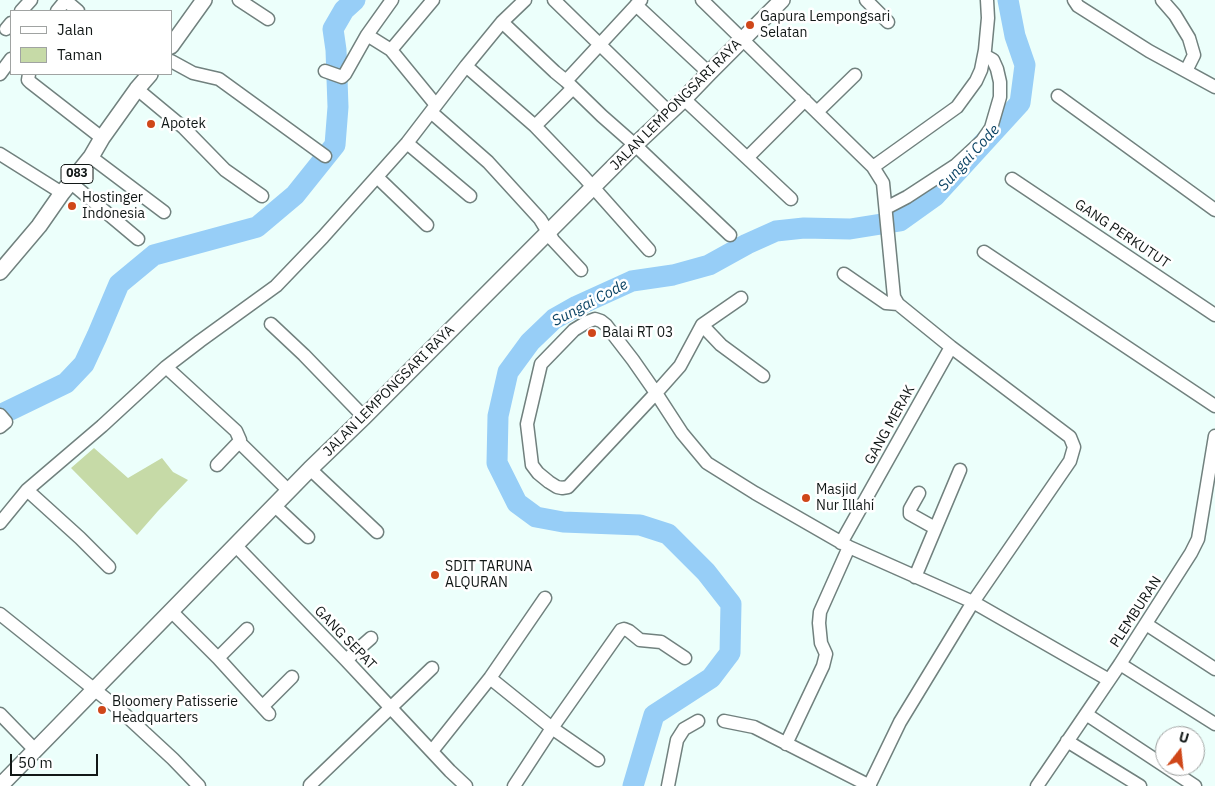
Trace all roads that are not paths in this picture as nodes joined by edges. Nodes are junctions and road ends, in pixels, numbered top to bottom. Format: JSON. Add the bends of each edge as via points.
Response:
{"nodes":[{"id":1,"x":31,"y":0,"type":"edge"},
{"id":2,"x":66,"y":0,"type":"edge"},
{"id":3,"x":204,"y":0,"type":"edge"},
{"id":4,"x":239,"y":0,"type":"edge"},
{"id":5,"x":392,"y":0,"type":"edge"},
{"id":6,"x":433,"y":0,"type":"edge"},
{"id":7,"x":525,"y":0,"type":"edge"},
{"id":8,"x":554,"y":0,"type":"edge"},
{"id":9,"x":702,"y":0,"type":"edge"},
{"id":10,"x":782,"y":0,"type":"edge"},
{"id":11,"x":866,"y":0,"type":"edge"},
{"id":12,"x":987,"y":0,"type":"edge"},
{"id":13,"x":1074,"y":0,"type":"edge"},
{"id":14,"x":1162,"y":0,"type":"edge"},
{"id":15,"x":639,"y":1,"type":"edge"},
{"id":16,"x":22,"y":10,"type":"edge"},
{"id":17,"x":58,"y":10,"type":"edge"},
{"id":18,"x":77,"y":10,"type":"edge"},
{"id":19,"x":268,"y":19,"type":"dead end"},
{"id":20,"x":502,"y":22,"type":"junction"},
{"id":21,"x":888,"y":22,"type":"dead end"},
{"id":22,"x":367,"y":35,"type":"junction"},
{"id":23,"x":743,"y":39,"type":"junction"},
{"id":24,"x":600,"y":44,"type":"junction"},
{"id":25,"x":172,"y":45,"type":"edge"},
{"id":26,"x":391,"y":50,"type":"junction"},
{"id":27,"x":984,"y":55,"type":"junction"},
{"id":28,"x":10,"y":60,"type":"edge"},
{"id":29,"x":172,"y":62,"type":"edge"},
{"id":30,"x":466,"y":66,"type":"junction"},
{"id":31,"x":1186,"y":71,"type":"junction"},
{"id":32,"x":709,"y":73,"type":"junction"},
{"id":33,"x":0,"y":74,"type":"edge"},
{"id":34,"x":332,"y":74,"type":"dead end"},
{"id":35,"x":29,"y":75,"type":"edge"},
{"id":36,"x":149,"y":75,"type":"edge"},
{"id":37,"x":854,"y":75,"type":"dead end"},
{"id":38,"x":569,"y":84,"type":"junction"},
{"id":39,"x":1215,"y":87,"type":"edge"},
{"id":40,"x":137,"y":89,"type":"junction"},
{"id":41,"x":1058,"y":96,"type":"dead end"},
{"id":42,"x":684,"y":99,"type":"junction"},
{"id":43,"x":805,"y":100,"type":"junction"},
{"id":44,"x":434,"y":108,"type":"junction"},
{"id":45,"x":669,"y":112,"type":"junction"},
{"id":46,"x":817,"y":112,"type":"junction"},
{"id":47,"x":534,"y":126,"type":"junction"},
{"id":48,"x":102,"y":138,"type":"junction"},
{"id":49,"x":407,"y":143,"type":"junction"},
{"id":50,"x":635,"y":145,"type":"junction"},
{"id":51,"x":0,"y":154,"type":"edge"},
{"id":52,"x":326,"y":156,"type":"dead end"},
{"id":53,"x":91,"y":157,"type":"junction"},
{"id":54,"x":747,"y":158,"type":"junction"},
{"id":55,"x":873,"y":167,"type":"junction"},
{"id":56,"x":377,"y":177,"type":"junction"},
{"id":57,"x":1012,"y":179,"type":"dead end"},
{"id":58,"x":66,"y":187,"type":"junction"},
{"id":59,"x":593,"y":188,"type":"junction"},
{"id":60,"x":262,"y":196,"type":"dead end"},
{"id":61,"x":470,"y":196,"type":"dead end"},
{"id":62,"x":791,"y":199,"type":"dead end"},
{"id":63,"x":886,"y":208,"type":"junction"},
{"id":64,"x":1215,"y":210,"type":"edge"},
{"id":65,"x":164,"y":212,"type":"dead end"},
{"id":66,"x":426,"y":225,"type":"dead end"},
{"id":67,"x":548,"y":233,"type":"junction"},
{"id":68,"x":730,"y":235,"type":"dead end"},
{"id":69,"x":138,"y":239,"type":"dead end"},
{"id":70,"x":649,"y":250,"type":"dead end"},
{"id":71,"x":984,"y":252,"type":"dead end"},
{"id":72,"x":581,"y":270,"type":"dead end"},
{"id":73,"x":0,"y":272,"type":"edge"},
{"id":74,"x":844,"y":274,"type":"dead end"},
{"id":75,"x":742,"y":298,"type":"dead end"},
{"id":76,"x":898,"y":304,"type":"junction"},
{"id":77,"x":1215,"y":315,"type":"edge"},
{"id":78,"x":271,"y":324,"type":"dead end"},
{"id":79,"x":702,"y":325,"type":"junction"},
{"id":80,"x":951,"y":347,"type":"junction"},
{"id":81,"x":166,"y":367,"type":"junction"},
{"id":82,"x":763,"y":376,"type":"dead end"},
{"id":83,"x":656,"y":393,"type":"junction"},
{"id":84,"x":1215,"y":406,"type":"edge"},
{"id":85,"x":0,"y":415,"type":"edge"},
{"id":86,"x":364,"y":417,"type":"junction"},
{"id":87,"x":0,"y":427,"type":"edge"},
{"id":88,"x":1215,"y":436,"type":"edge"},
{"id":89,"x":239,"y":442,"type":"junction"},
{"id":90,"x":1214,"y":450,"type":"edge"},
{"id":91,"x":217,"y":465,"type":"dead end"},
{"id":92,"x":310,"y":469,"type":"junction"},
{"id":93,"x":960,"y":470,"type":"dead end"},
{"id":94,"x":27,"y":490,"type":"junction"},
{"id":95,"x":289,"y":491,"type":"junction"},
{"id":96,"x":919,"y":493,"type":"dead end"},
{"id":97,"x":275,"y":506,"type":"junction"},
{"id":98,"x":0,"y":524,"type":"edge"},
{"id":99,"x":936,"y":528,"type":"junction"},
{"id":100,"x":377,"y":532,"type":"dead end"},
{"id":101,"x":308,"y":537,"type":"dead end"},
{"id":102,"x":845,"y":545,"type":"junction"},
{"id":103,"x":236,"y":546,"type":"junction"},
{"id":104,"x":110,"y":567,"type":"dead end"},
{"id":105,"x":915,"y":577,"type":"junction"},
{"id":106,"x":546,"y":598,"type":"dead end"},
{"id":107,"x":973,"y":602,"type":"junction"},
{"id":108,"x":171,"y":611,"type":"junction"},
{"id":109,"x":0,"y":614,"type":"edge"},
{"id":110,"x":1146,"y":624,"type":"junction"},
{"id":111,"x":247,"y":629,"type":"dead end"},
{"id":112,"x":371,"y":638,"type":"dead end"},
{"id":113,"x":218,"y":658,"type":"junction"},
{"id":114,"x":685,"y":658,"type":"dead end"},
{"id":115,"x":346,"y":660,"type":"junction"},
{"id":116,"x":1120,"y":664,"type":"junction"},
{"id":117,"x":432,"y":668,"type":"dead end"},
{"id":118,"x":1215,"y":669,"type":"edge"},
{"id":119,"x":292,"y":677,"type":"dead end"},
{"id":120,"x":490,"y":678,"type":"junction"},
{"id":121,"x":1109,"y":680,"type":"junction"},
{"id":122,"x":94,"y":689,"type":"junction"},
{"id":123,"x":1192,"y":700,"type":"dead end"},
{"id":124,"x":390,"y":708,"type":"junction"},
{"id":125,"x":0,"y":714,"type":"edge"},
{"id":126,"x":1086,"y":714,"type":"junction"},
{"id":127,"x":1215,"y":715,"type":"edge"},
{"id":128,"x":698,"y":721,"type":"dead end"},
{"id":129,"x":724,"y":721,"type":"dead end"},
{"id":130,"x":1215,"y":724,"type":"edge"},
{"id":131,"x":552,"y":728,"type":"junction"},
{"id":132,"x":1067,"y":742,"type":"junction"},
{"id":133,"x":786,"y":744,"type":"junction"},
{"id":134,"x":36,"y":750,"type":"junction"},
{"id":135,"x":432,"y":752,"type":"junction"},
{"id":136,"x":598,"y":760,"type":"dead end"},
{"id":137,"x":310,"y":785,"type":"edge"},
{"id":138,"x":0,"y":786,"type":"edge"},
{"id":139,"x":199,"y":786,"type":"edge"},
{"id":140,"x":466,"y":786,"type":"edge"},
{"id":141,"x":514,"y":786,"type":"edge"},
{"id":142,"x":668,"y":786,"type":"edge"},
{"id":143,"x":869,"y":786,"type":"edge"},
{"id":144,"x":1038,"y":786,"type":"edge"},
{"id":145,"x":1140,"y":786,"type":"edge"},
{"id":146,"x":1195,"y":786,"type":"edge"}],
"edges":[{"from":1,"to":16,"type":"street"},
{"from":2,"to":17,"type":"street"},
{"from":2,"to":18,"type":"street"},
{"from":3,"to":25,"type":"main road"},
{"from":4,"to":19,"type":"street"},
{"from":5,"to":22,"type":"street"},
{"from":6,"to":26,"type":"street"},
{"from":7,"to":20,"type":"street"},
{"from":8,"to":24,"type":"street"},
{"from":9,"to":23,"type":"street"},
{"from":10,"to":23,"type":"main road","name":"JALAN LEMPONGSARI RAYA"},
{"from":11,"to":21,"type":"street"},
{"from":12,"to":27,"type":"street"},
{"from":13,"to":31,"type":"street","via":[[1078,6]]},
{"from":14,"to":31,"type":"street","via":[[1189,38],[1194,55]]},
{"from":15,"to":24,"type":"street"},
{"from":15,"to":32,"type":"street"},
{"from":20,"to":30,"type":"street"},
{"from":20,"to":38,"type":"street"},
{"from":22,"to":26,"type":"street"},
{"from":22,"to":34,"type":"street","via":[[348,70]]},
{"from":23,"to":32,"type":"main road","name":"JALAN LEMPONGSARI RAYA"},
{"from":23,"to":43,"type":"street"},
{"from":24,"to":38,"type":"street"},
{"from":24,"to":45,"type":"street"},
{"from":26,"to":44,"type":"street"},
{"from":27,"to":55,"type":"street","via":[[976,81],[956,107]]},
{"from":27,"to":63,"type":"street","via":[[993,60],[1000,82],[1000,97],[991,128],[956,165]]},
{"from":28,"to":33,"type":"street"},
{"from":29,"to":52,"type":"street","via":[[193,73],[219,80]]},
{"from":30,"to":44,"type":"street"},
{"from":30,"to":47,"type":"street"},
{"from":31,"to":39,"type":"street"},
{"from":32,"to":42,"type":"main road","name":"JALAN LEMPONGSARI RAYA"},
{"from":35,"to":48,"type":"street","via":[[30,82]]},
{"from":36,"to":40,"type":"main road","number":"083"},
{"from":37,"to":46,"type":"street"},
{"from":38,"to":47,"type":"street"},
{"from":38,"to":50,"type":"street"},
{"from":40,"to":48,"type":"main road","number":"083"},
{"from":40,"to":60,"type":"street","via":[[184,128],[225,170]]},
{"from":41,"to":64,"type":"street"},
{"from":42,"to":45,"type":"main road","name":"JALAN LEMPONGSARI RAYA"},
{"from":42,"to":54,"type":"street"},
{"from":43,"to":46,"type":"street"},
{"from":43,"to":54,"type":"street"},
{"from":44,"to":49,"type":"street"},
{"from":44,"to":67,"type":"street","via":[[540,219]]},
{"from":45,"to":50,"type":"main road","name":"JALAN LEMPONGSARI RAYA"},
{"from":46,"to":55,"type":"street"},
{"from":47,"to":59,"type":"street"},
{"from":48,"to":53,"type":"main road","number":"083"},
{"from":49,"to":56,"type":"street"},
{"from":49,"to":61,"type":"street"},
{"from":50,"to":59,"type":"main road","name":"JALAN LEMPONGSARI RAYA"},
{"from":50,"to":68,"type":"street"},
{"from":51,"to":58,"type":"street"},
{"from":53,"to":58,"type":"main road","number":"083"},
{"from":53,"to":65,"type":"street"},
{"from":54,"to":62,"type":"street"},
{"from":55,"to":63,"type":"street","via":[[883,183]]},
{"from":56,"to":66,"type":"street"},
{"from":56,"to":81,"type":"street","via":[[276,286]]},
{"from":57,"to":77,"type":"street","name":"GANG PERKUTUT"},
{"from":58,"to":69,"type":"street"},
{"from":58,"to":73,"type":"main road","number":"083","via":[[39,226]]},
{"from":59,"to":67,"type":"main road","name":"JALAN LEMPONGSARI RAYA"},
{"from":59,"to":70,"type":"street"},
{"from":63,"to":76,"type":"street","via":[[894,296]]},
{"from":67,"to":72,"type":"street"},
{"from":67,"to":86,"type":"main road","name":"JALAN LEMPONGSARI RAYA"},
{"from":71,"to":84,"type":"street"},
{"from":74,"to":76,"type":"street","via":[[886,303]]},
{"from":75,"to":79,"type":"street"},
{"from":76,"to":80,"type":"street"},
{"from":78,"to":86,"type":"street"},
{"from":79,"to":82,"type":"street","via":[[721,346]]},
{"from":79,"to":83,"type":"street","via":[[680,366]]},
{"from":80,"to":102,"type":"street","name":"GANG MERAK"},
{"from":80,"to":107,"type":"street","via":[[1070,437],[1074,447],[1070,461]]},
{"from":81,"to":89,"type":"street","via":[[236,431]]},
{"from":81,"to":94,"type":"street"},
{"from":83,"to":83,"type":"street","via":[[568,487],[557,487],[532,465],[527,424],[541,364],[574,330],[587,322],[595,319],[606,324]]},
{"from":83,"to":102,"type":"street","via":[[682,433],[707,463]]},
{"from":85,"to":87,"type":"street","via":[[6,422]]},
{"from":86,"to":92,"type":"main road","name":"JALAN LEMPONGSARI RAYA"},
{"from":88,"to":90,"type":"street","name":"PLEMBURAN"},
{"from":89,"to":91,"type":"street"},
{"from":89,"to":95,"type":"street"},
{"from":90,"to":110,"type":"street","name":"PLEMBURAN","via":[[1198,539]]},
{"from":92,"to":95,"type":"main road","name":"JALAN LEMPONGSARI RAYA"},
{"from":92,"to":100,"type":"street"},
{"from":93,"to":99,"type":"street"},
{"from":94,"to":98,"type":"street"},
{"from":94,"to":104,"type":"street"},
{"from":95,"to":97,"type":"main road","name":"JALAN LEMPONGSARI RAYA"},
{"from":96,"to":99,"type":"street","via":[[910,514]]},
{"from":97,"to":101,"type":"street"},
{"from":97,"to":103,"type":"main road","name":"JALAN LEMPONGSARI RAYA"},
{"from":99,"to":105,"type":"street"},
{"from":102,"to":105,"type":"street"},
{"from":102,"to":133,"type":"street","name":"GANG MERAK","via":[[820,612],[821,643],[826,654],[823,666]]},
{"from":103,"to":108,"type":"main road","name":"JALAN LEMPONGSARI RAYA"},
{"from":103,"to":115,"type":"street","name":"GANG SEPAT"},
{"from":105,"to":107,"type":"street"},
{"from":106,"to":120,"type":"street"},
{"from":107,"to":121,"type":"street"},
{"from":107,"to":143,"type":"street","via":[[900,722]]},
{"from":108,"to":113,"type":"street"},
{"from":108,"to":122,"type":"main road","name":"JALAN LEMPONGSARI RAYA"},
{"from":109,"to":122,"type":"street"},
{"from":110,"to":116,"type":"street","name":"PLEMBURAN"},
{"from":110,"to":118,"type":"street"},
{"from":111,"to":113,"type":"street"},
{"from":112,"to":115,"type":"street"},
{"from":113,"to":119,"type":"street","via":[[266,710]]},
{"from":114,"to":131,"type":"street","via":[[661,642],[640,640],[629,631],[621,630]]},
{"from":115,"to":124,"type":"street","name":"GANG SEPAT"},
{"from":116,"to":121,"type":"street","name":"PLEMBURAN"},
{"from":116,"to":130,"type":"street"},
{"from":117,"to":124,"type":"street"},
{"from":120,"to":131,"type":"street"},
{"from":120,"to":135,"type":"street"},
{"from":121,"to":126,"type":"street","name":"PLEMBURAN"},
{"from":122,"to":134,"type":"main road","name":"JALAN LEMPONGSARI RAYA"},
{"from":122,"to":139,"type":"street"},
{"from":123,"to":127,"type":"street"},
{"from":124,"to":135,"type":"street","name":"GANG SEPAT"},
{"from":124,"to":137,"type":"street"},
{"from":125,"to":134,"type":"street"},
{"from":126,"to":132,"type":"street","name":"PLEMBURAN"},
{"from":126,"to":146,"type":"street"},
{"from":128,"to":142,"type":"street","via":[[684,729],[677,740]]},
{"from":129,"to":133,"type":"street","via":[[754,727]]},
{"from":131,"to":136,"type":"street"},
{"from":131,"to":141,"type":"street"},
{"from":132,"to":144,"type":"street","name":"PLEMBURAN"},
{"from":132,"to":145,"type":"street"},
{"from":133,"to":143,"type":"street"},
{"from":134,"to":138,"type":"main road","name":"JALAN LEMPONGSARI RAYA"},
{"from":135,"to":140,"type":"street","name":"GANG SEPAT"}]}
